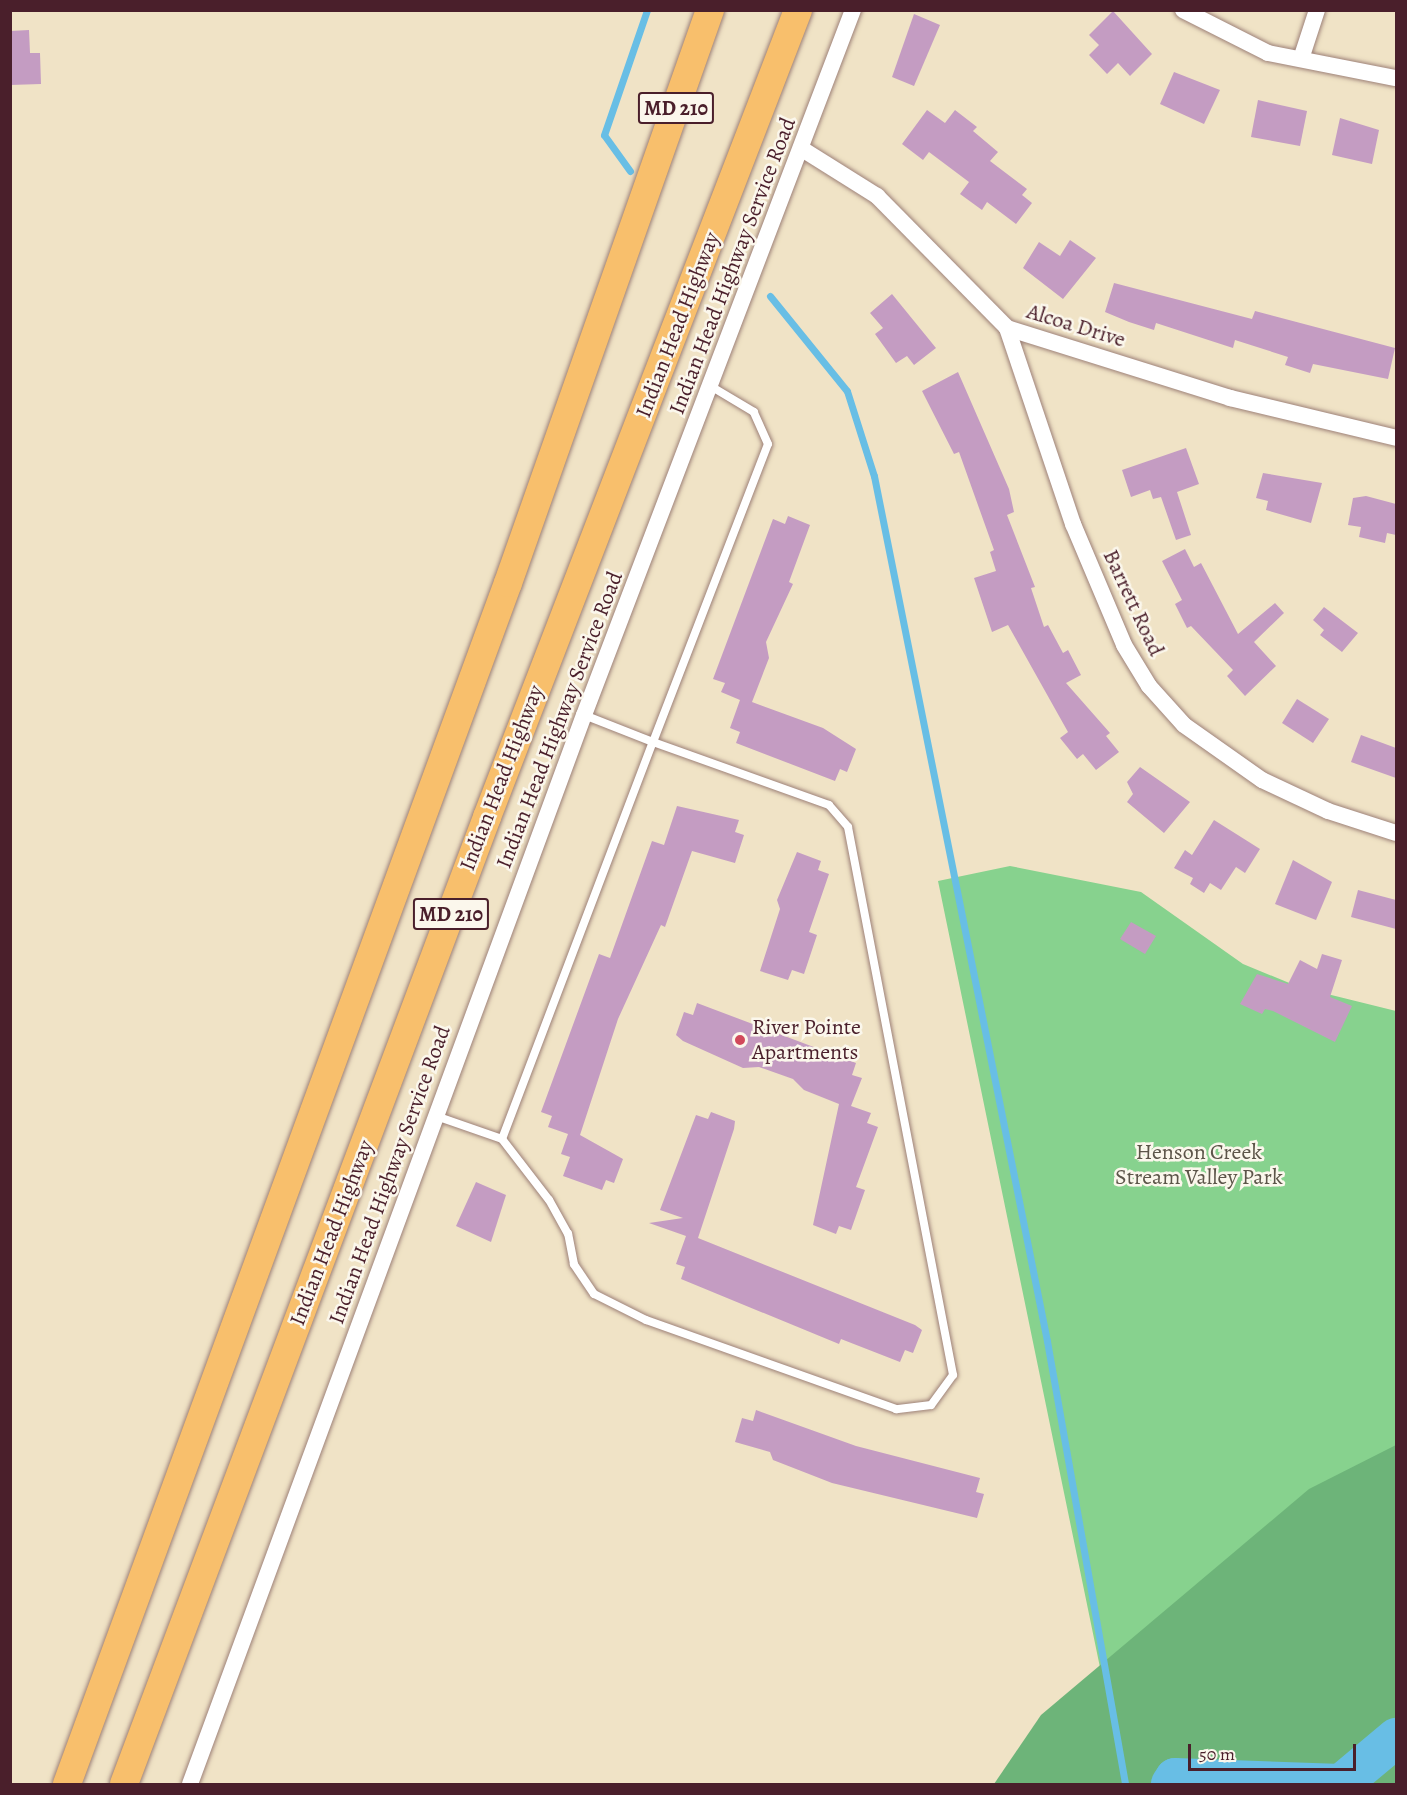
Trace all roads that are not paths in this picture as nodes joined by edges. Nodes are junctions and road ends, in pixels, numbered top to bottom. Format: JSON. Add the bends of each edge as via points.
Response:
{"nodes":[{"id":1,"x":710,"y":10,"type":"edge"},
{"id":2,"x":797,"y":10,"type":"edge"},
{"id":3,"x":853,"y":10,"type":"edge"},
{"id":4,"x":1183,"y":10,"type":"edge"},
{"id":5,"x":1317,"y":10,"type":"edge"},
{"id":6,"x":1301,"y":59,"type":"junction"},
{"id":7,"x":1396,"y":78,"type":"edge"},
{"id":8,"x":802,"y":149,"type":"junction"},
{"id":9,"x":1007,"y":328,"type":"junction"},
{"id":10,"x":712,"y":387,"type":"junction"},
{"id":11,"x":1396,"y":438,"type":"edge"},
{"id":12,"x":584,"y":715,"type":"junction"},
{"id":13,"x":654,"y":742,"type":"junction"},
{"id":14,"x":1396,"y":833,"type":"edge"},
{"id":15,"x":436,"y":1116,"type":"junction"},
{"id":16,"x":502,"y":1139,"type":"junction"},
{"id":17,"x":67,"y":1785,"type":"edge"},
{"id":18,"x":124,"y":1785,"type":"edge"},
{"id":19,"x":190,"y":1785,"type":"edge"}],
"edges":[{"from":1,"to":17,"type":"highway","number":"MD 210","via":[[508,583]]},
{"from":2,"to":18,"type":"highway","name":"Indian Head Highway","number":"MD 210","via":[[487,817]]},
{"from":3,"to":8,"type":"street","name":"Indian Head Highway Service Road"},
{"from":4,"to":6,"type":"street","via":[[1231,39]]},
{"from":5,"to":6,"type":"street"},
{"from":6,"to":7,"type":"street"},
{"from":8,"to":9,"type":"street","name":"Alcoa Drive","via":[[877,196]]},
{"from":8,"to":10,"type":"street","name":"Indian Head Highway Service Road"},
{"from":9,"to":11,"type":"street","name":"Alcoa Drive","via":[[1230,398]]},
{"from":9,"to":14,"type":"street","name":"Barrett Road","via":[[1073,524],[1124,645],[1149,686],[1184,724],[1262,780],[1328,811]]},
{"from":10,"to":12,"type":"street","name":"Indian Head Highway Service Road"},
{"from":10,"to":13,"type":"lane","via":[[754,412],[768,444]]},
{"from":12,"to":13,"type":"lane"},
{"from":12,"to":15,"type":"street","name":"Indian Head Highway Service Road"},
{"from":13,"to":16,"type":"lane"},
{"from":13,"to":16,"type":"lane","via":[[829,806],[848,827],[953,1375],[932,1405],[896,1409],[646,1320],[594,1294],[574,1264],[568,1234],[549,1200]]},
{"from":15,"to":16,"type":"lane"},
{"from":15,"to":19,"type":"street","name":"Indian Head Highway Service Road"}]}
